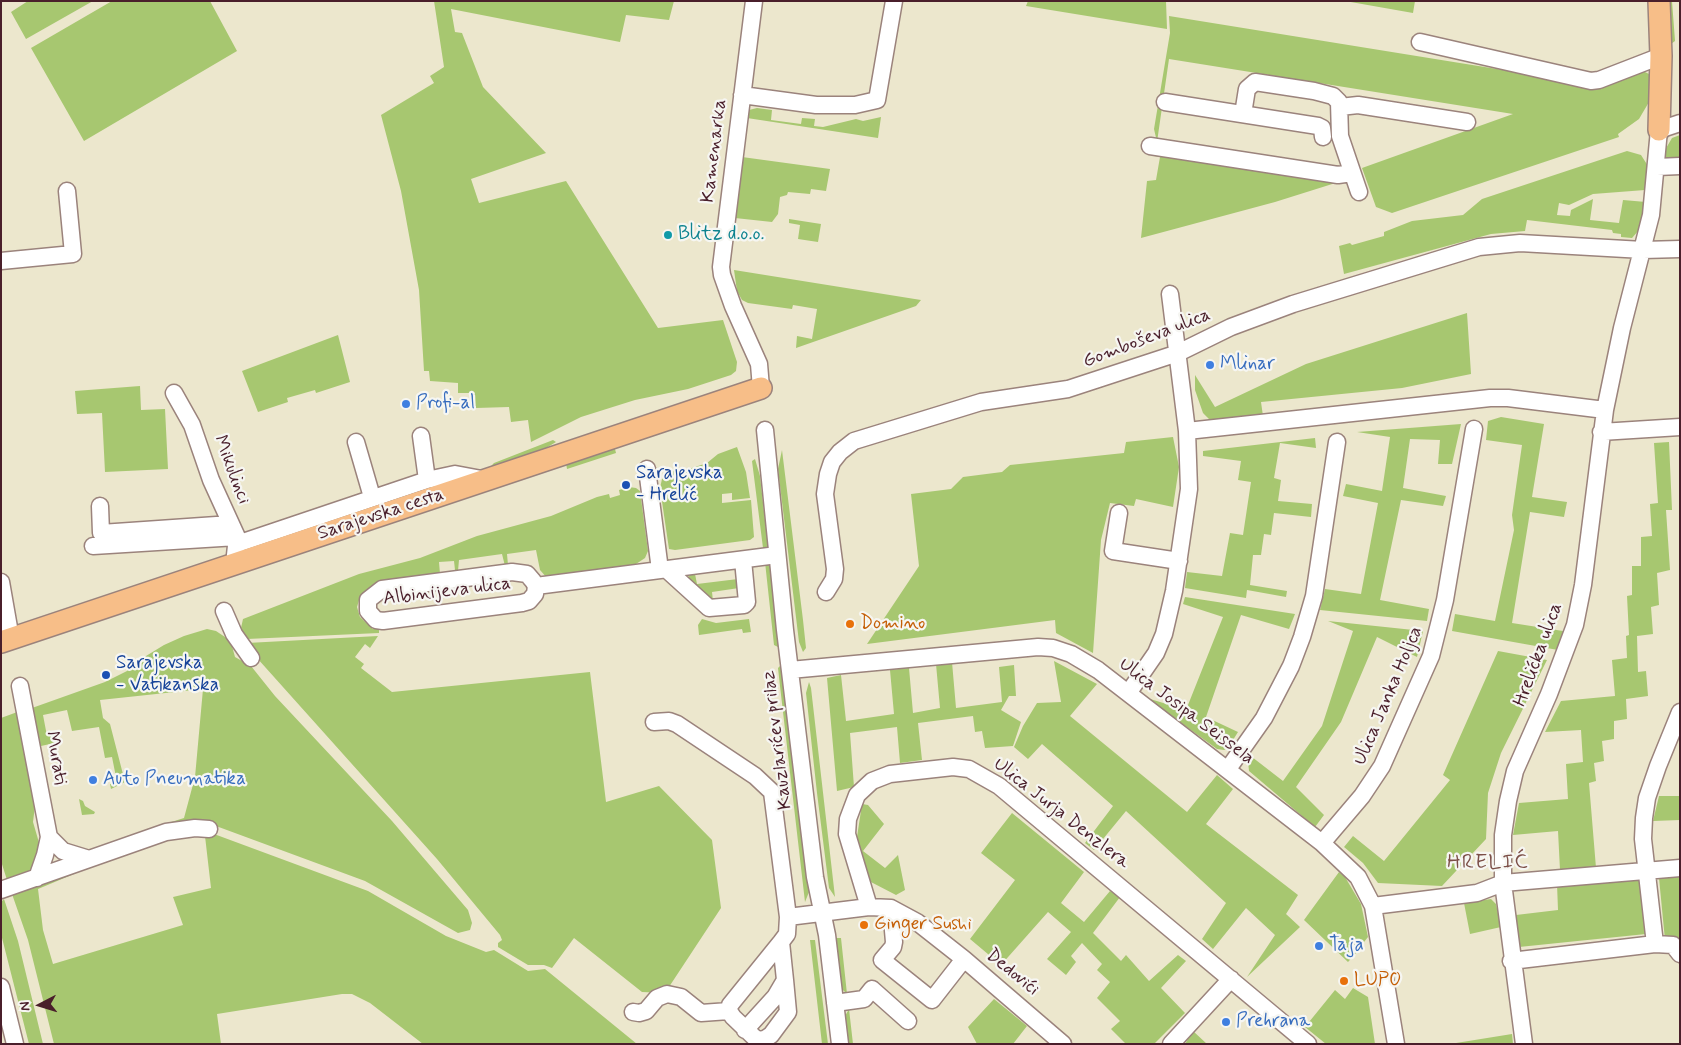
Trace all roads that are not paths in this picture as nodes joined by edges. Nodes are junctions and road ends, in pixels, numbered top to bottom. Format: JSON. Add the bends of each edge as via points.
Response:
{"nodes":[{"id":1,"x":754,"y":1,"type":"edge"},
{"id":2,"x":894,"y":1,"type":"edge"},
{"id":3,"x":1654,"y":2,"type":"edge"},
{"id":4,"x":1420,"y":42,"type":"dead end"},
{"id":5,"x":1661,"y":56,"type":"junction"},
{"id":6,"x":742,"y":95,"type":"junction"},
{"id":7,"x":1166,"y":102,"type":"dead end"},
{"id":8,"x":1340,"y":107,"type":"junction"},
{"id":9,"x":1243,"y":114,"type":"junction"},
{"id":10,"x":1467,"y":122,"type":"dead end"},
{"id":11,"x":1680,"y":123,"type":"edge"},
{"id":12,"x":1659,"y":130,"type":"junction"},
{"id":13,"x":1323,"y":137,"type":"dead end"},
{"id":14,"x":1150,"y":146,"type":"dead end"},
{"id":15,"x":1680,"y":166,"type":"edge"},
{"id":16,"x":1657,"y":167,"type":"junction"},
{"id":17,"x":1352,"y":173,"type":"junction"},
{"id":18,"x":67,"y":191,"type":"dead end"},
{"id":19,"x":1359,"y":192,"type":"dead end"},
{"id":20,"x":1680,"y":249,"type":"edge"},
{"id":21,"x":1643,"y":250,"type":"junction"},
{"id":22,"x":1,"y":261,"type":"edge"},
{"id":23,"x":1170,"y":294,"type":"dead end"},
{"id":24,"x":1178,"y":352,"type":"junction"},
{"id":25,"x":761,"y":388,"type":"joint"},
{"id":26,"x":174,"y":393,"type":"dead end"},
{"id":27,"x":1605,"y":410,"type":"junction"},
{"id":28,"x":1680,"y":427,"type":"edge"},
{"id":29,"x":1474,"y":429,"type":"dead end"},
{"id":30,"x":764,"y":430,"type":"dead end"},
{"id":31,"x":1187,"y":431,"type":"junction"},
{"id":32,"x":1602,"y":432,"type":"junction"},
{"id":33,"x":421,"y":436,"type":"dead end"},
{"id":34,"x":356,"y":442,"type":"dead end"},
{"id":35,"x":1337,"y":442,"type":"dead end"},
{"id":36,"x":647,"y":469,"type":"dead end"},
{"id":37,"x":427,"y":480,"type":"junction"},
{"id":38,"x":487,"y":480,"type":"junction"},
{"id":39,"x":372,"y":497,"type":"junction"},
{"id":40,"x":100,"y":506,"type":"dead end"},
{"id":41,"x":1119,"y":513,"type":"dead end"},
{"id":42,"x":234,"y":542,"type":"junction"},
{"id":43,"x":93,"y":546,"type":"dead end"},
{"id":44,"x":777,"y":555,"type":"junction"},
{"id":45,"x":744,"y":560,"type":"junction"},
{"id":46,"x":1179,"y":562,"type":"junction"},
{"id":47,"x":663,"y":570,"type":"junction"},
{"id":48,"x":1,"y":582,"type":"edge"},
{"id":49,"x":536,"y":586,"type":"junction"},
{"id":50,"x":826,"y":592,"type":"dead end"},
{"id":51,"x":224,"y":610,"type":"dead end"},
{"id":52,"x":6,"y":641,"type":"edge"},
{"id":53,"x":251,"y":658,"type":"dead end"},
{"id":54,"x":790,"y":670,"type":"junction"},
{"id":55,"x":20,"y":686,"type":"dead end"},
{"id":56,"x":1129,"y":692,"type":"junction"},
{"id":57,"x":1679,"y":716,"type":"edge"},
{"id":58,"x":654,"y":722,"type":"dead end"},
{"id":59,"x":1228,"y":769,"type":"junction"},
{"id":60,"x":210,"y":829,"type":"dead end"},
{"id":61,"x":48,"y":837,"type":"junction"},
{"id":62,"x":1322,"y":843,"type":"junction"},
{"id":63,"x":88,"y":859,"type":"junction"},
{"id":64,"x":1680,"y":868,"type":"edge"},
{"id":65,"x":1646,"y":870,"type":"junction"},
{"id":66,"x":37,"y":878,"type":"junction"},
{"id":67,"x":1503,"y":883,"type":"junction"},
{"id":68,"x":1,"y":890,"type":"edge"},
{"id":69,"x":1374,"y":906,"type":"junction"},
{"id":70,"x":869,"y":907,"type":"junction"},
{"id":71,"x":891,"y":908,"type":"junction"},
{"id":72,"x":822,"y":913,"type":"junction"},
{"id":73,"x":788,"y":917,"type":"junction"},
{"id":74,"x":782,"y":942,"type":"junction"},
{"id":75,"x":1655,"y":944,"type":"junction"},
{"id":76,"x":1680,"y":954,"type":"edge"},
{"id":77,"x":964,"y":959,"type":"junction"},
{"id":78,"x":1511,"y":961,"type":"junction"},
{"id":79,"x":1232,"y":979,"type":"junction"},
{"id":80,"x":785,"y":980,"type":"junction"},
{"id":81,"x":1,"y":987,"type":"edge"},
{"id":82,"x":835,"y":1003,"type":"junction"},
{"id":83,"x":729,"y":1011,"type":"junction"},
{"id":84,"x":634,"y":1012,"type":"dead end"},
{"id":85,"x":908,"y":1021,"type":"dead end"},
{"id":86,"x":745,"y":1030,"type":"junction"},
{"id":87,"x":15,"y":1044,"type":"edge"},
{"id":88,"x":840,"y":1044,"type":"edge"},
{"id":89,"x":1064,"y":1044,"type":"edge"},
{"id":90,"x":1171,"y":1044,"type":"edge"},
{"id":91,"x":1308,"y":1044,"type":"edge"},
{"id":92,"x":1396,"y":1044,"type":"edge"},
{"id":93,"x":1524,"y":1044,"type":"edge"}],
"edges":[{"from":1,"to":6,"type":"street","name":"Kamenarka"},
{"from":2,"to":6,"type":"street","via":[[877,100],[855,105],[816,105]]},
{"from":3,"to":5,"type":"main road"},
{"from":4,"to":5,"type":"street","via":[[1591,81]]},
{"from":5,"to":12,"type":"main road"},
{"from":6,"to":25,"type":"street","name":"Kamenarka","via":[[721,267],[733,306],[759,364]]},
{"from":7,"to":9,"type":"street"},
{"from":8,"to":9,"type":"street","via":[[1328,94],[1256,82],[1247,89]]},
{"from":8,"to":10,"type":"street","via":[[1358,105]]},
{"from":8,"to":17,"type":"street","via":[[1340,136]]},
{"from":9,"to":13,"type":"street","via":[[1318,126],[1322,128]]},
{"from":11,"to":12,"type":"street"},
{"from":12,"to":16,"type":"street","name":"Hrelićka ulica"},
{"from":14,"to":17,"type":"street","via":[[1338,175]]},
{"from":15,"to":16,"type":"street"},
{"from":16,"to":21,"type":"street","name":"Hrelićka ulica"},
{"from":17,"to":19,"type":"street"},
{"from":18,"to":22,"type":"street","via":[[73,254]]},
{"from":20,"to":21,"type":"street"},
{"from":21,"to":24,"type":"street","name":"Gomboševa ulica","via":[[1520,243],[1479,246],[1284,307]]},
{"from":21,"to":27,"type":"street","name":"Hrelićka ulica"},
{"from":23,"to":24,"type":"street"},
{"from":24,"to":31,"type":"street"},
{"from":24,"to":50,"type":"street","name":"Gomboševa ulica","via":[[1062,391],[981,402],[854,441],[836,457],[828,474],[825,494],[835,568],[834,579]]},
{"from":25,"to":38,"type":"main road","name":"Sarajevska cesta"},
{"from":26,"to":42,"type":"street","name":"Mikulinci","via":[[192,425]]},
{"from":27,"to":31,"type":"street","via":[[1490,398]]},
{"from":27,"to":32,"type":"street","name":"Hrelićka ulica"},
{"from":28,"to":32,"type":"street"},
{"from":29,"to":62,"type":"street","name":"Ulica Janka Holjca","via":[[1444,608],[1431,656],[1382,766],[1362,796]]},
{"from":30,"to":44,"type":"street","name":"Kauzlarićev prilaz"},
{"from":31,"to":46,"type":"street","via":[[1189,489]]},
{"from":32,"to":67,"type":"street","name":"Hrelićka ulica","via":[[1575,626],[1515,772],[1503,835]]},
{"from":33,"to":37,"type":"street"},
{"from":34,"to":39,"type":"street"},
{"from":35,"to":59,"type":"street","via":[[1314,596],[1302,637],[1264,718]]},
{"from":36,"to":47,"type":"street"},
{"from":37,"to":38,"type":"street","via":[[455,474]]},
{"from":37,"to":39,"type":"street"},
{"from":38,"to":42,"type":"main road","name":"Sarajevska cesta"},
{"from":39,"to":42,"type":"street"},
{"from":40,"to":42,"type":"street","via":[[101,533]]},
{"from":41,"to":46,"type":"street","via":[[1113,551]]},
{"from":42,"to":43,"type":"street"},
{"from":42,"to":52,"type":"main road","name":"Sarajevska cesta"},
{"from":44,"to":45,"type":"street","name":"Albinijeva ulica"},
{"from":44,"to":54,"type":"street","name":"Kauzlarićev prilaz"},
{"from":45,"to":47,"type":"street","name":"Albinijeva ulica"},
{"from":45,"to":47,"type":"street","via":[[747,602],[744,605],[709,608]]},
{"from":46,"to":56,"type":"street","via":[[1164,634],[1156,653]]},
{"from":47,"to":49,"type":"street","name":"Albinijeva ulica"},
{"from":48,"to":52,"type":"street"},
{"from":49,"to":49,"type":"street","name":"Albinijeva ulica","via":[[527,574],[512,572],[397,586],[370,596],[368,611],[376,620],[383,621],[522,604],[533,597]]},
{"from":51,"to":53,"type":"street","via":[[234,634]]},
{"from":54,"to":56,"type":"street","name":"Ulica Josipa Seissela","via":[[1038,647],[1071,654]]},
{"from":54,"to":72,"type":"street","name":"Kauzlarićev prilaz","via":[[816,890]]},
{"from":55,"to":61,"type":"street","name":"Murati"},
{"from":56,"to":59,"type":"street","name":"Ulica Josipa Seissela"},
{"from":57,"to":65,"type":"street","via":[[1647,798],[1643,839]]},
{"from":58,"to":73,"type":"street","via":[[677,724],[755,776],[772,792]]},
{"from":59,"to":62,"type":"street","name":"Ulica Josipa Seissela"},
{"from":60,"to":63,"type":"street","via":[[166,832]]},
{"from":61,"to":63,"type":"street","via":[[63,851]]},
{"from":61,"to":66,"type":"street","name":"Murati"},
{"from":62,"to":69,"type":"street","name":"Ulica Josipa Seissela","via":[[1358,877]]},
{"from":63,"to":66,"type":"street"},
{"from":64,"to":65,"type":"street"},
{"from":65,"to":67,"type":"street"},
{"from":65,"to":75,"type":"street"},
{"from":66,"to":68,"type":"street"},
{"from":67,"to":69,"type":"street","via":[[1477,893]]},
{"from":67,"to":78,"type":"street","name":"Hrelićka ulica"},
{"from":69,"to":92,"type":"street","name":"Ulica Josipa Seissela"},
{"from":70,"to":71,"type":"street","name":"Dedovići"},
{"from":70,"to":72,"type":"street","name":"Dedovići"},
{"from":70,"to":79,"type":"street","name":"Ulica Jurja Denzlera","via":[[847,834],[848,819],[857,794],[872,781],[890,774],[953,767],[969,769],[999,786]]},
{"from":71,"to":77,"type":"street","name":"Dedovići","via":[[917,922]]},
{"from":71,"to":77,"type":"street","via":[[893,947],[882,960],[932,1000]]},
{"from":72,"to":73,"type":"street","name":"Dedovići"},
{"from":72,"to":82,"type":"street","name":"Kauzlarićev prilaz"},
{"from":73,"to":74,"type":"street","via":[[787,934]]},
{"from":74,"to":80,"type":"street"},
{"from":74,"to":83,"type":"street","via":[[730,1005]]},
{"from":75,"to":76,"type":"street","via":[[1673,945]]},
{"from":75,"to":78,"type":"street"},
{"from":77,"to":89,"type":"street","name":"Dedovići"},
{"from":78,"to":93,"type":"street","name":"Hrelićka ulica"},
{"from":79,"to":90,"type":"street"},
{"from":79,"to":91,"type":"street","name":"Ulica Jurja Denzlera"},
{"from":80,"to":86,"type":"street","via":[[775,997]]},
{"from":80,"to":86,"type":"street","via":[[788,1012],[771,1035],[762,1040]]},
{"from":81,"to":87,"type":"street"},
{"from":82,"to":85,"type":"street","via":[[864,998],[872,989]]},
{"from":82,"to":88,"type":"street","name":"Kauzlarićev prilaz"},
{"from":83,"to":84,"type":"street","via":[[701,1013],[681,997],[667,994],[657,998],[646,1011]]},
{"from":83,"to":86,"type":"street"}]}
